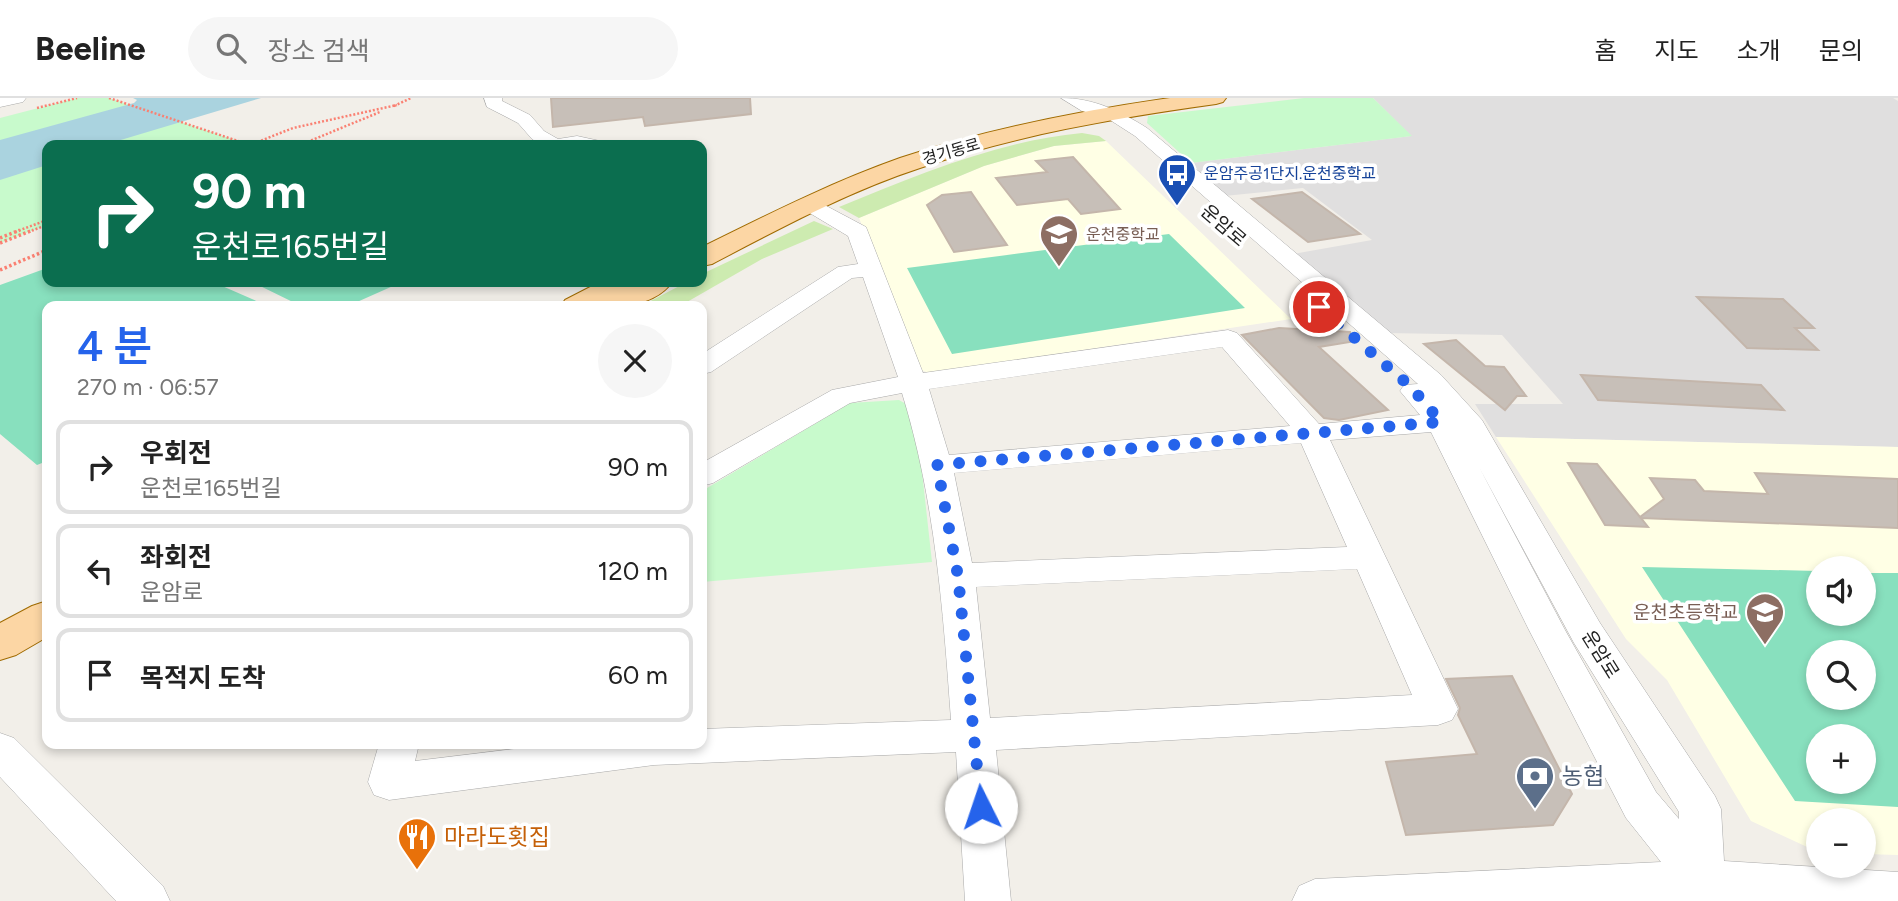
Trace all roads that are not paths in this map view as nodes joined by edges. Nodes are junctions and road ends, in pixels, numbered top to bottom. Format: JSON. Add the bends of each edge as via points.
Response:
{"nodes":[{"id":1,"x":17,"y":98,"type":"edge"},
{"id":2,"x":493,"y":98,"type":"edge"},
{"id":3,"x":1145,"y":98,"type":"edge"},
{"id":4,"x":1216,"y":98,"type":"edge"},
{"id":5,"x":0,"y":102,"type":"edge"},
{"id":6,"x":1091,"y":109,"type":"edge"},
{"id":7,"x":546,"y":140,"type":"edge"},
{"id":8,"x":810,"y":205,"type":"junction"},
{"id":9,"x":707,"y":239,"type":"edge"},
{"id":10,"x":707,"y":256,"type":"edge"},
{"id":11,"x":871,"y":269,"type":"junction"},
{"id":12,"x":612,"y":287,"type":"edge"},
{"id":13,"x":644,"y":287,"type":"edge"},
{"id":14,"x":585,"y":301,"type":"edge"},
{"id":15,"x":621,"y":301,"type":"edge"},
{"id":16,"x":707,"y":363,"type":"edge"},
{"id":17,"x":912,"y":383,"type":"junction"},
{"id":18,"x":1454,"y":421,"type":"junction"},
{"id":19,"x":1312,"y":434,"type":"junction"},
{"id":20,"x":937,"y":465,"type":"junction"},
{"id":21,"x":707,"y":473,"type":"edge"},
{"id":22,"x":1370,"y":557,"type":"junction"},
{"id":23,"x":958,"y":576,"type":"junction"},
{"id":24,"x":42,"y":596,"type":"edge"},
{"id":25,"x":0,"y":618,"type":"edge"},
{"id":26,"x":42,"y":620,"type":"edge"},
{"id":27,"x":0,"y":643,"type":"edge"},
{"id":28,"x":972,"y":735,"type":"junction"},
{"id":29,"x":707,"y":744,"type":"edge"},
{"id":30,"x":398,"y":749,"type":"edge"},
{"id":31,"x":632,"y":749,"type":"edge"},
{"id":32,"x":0,"y":750,"type":"edge"},
{"id":33,"x":1708,"y":891,"type":"edge"},
{"id":34,"x":1898,"y":893,"type":"edge"},
{"id":35,"x":147,"y":901,"type":"edge"},
{"id":36,"x":988,"y":901,"type":"edge"},
{"id":37,"x":1315,"y":901,"type":"edge"}],
"edges":[{"from":1,"to":5,"type":"street"},
{"from":2,"to":7,"type":"street","via":[[493,103],[524,119]]},
{"from":3,"to":6,"type":"main road","name":"경기동로"},
{"from":4,"to":6,"type":"main road","name":"경기동로"},
{"from":6,"to":8,"type":"main road","name":"경기동로","via":[[908,164]]},
{"from":6,"to":9,"type":"main road","name":"경기동로","via":[[1010,123],[928,147],[839,180]]},
{"from":6,"to":18,"type":"street","name":"운암로"},
{"from":8,"to":10,"type":"main road","name":"경기동로"},
{"from":8,"to":11,"type":"street","via":[[858,232]]},
{"from":11,"to":16,"type":"street","via":[[846,272]]},
{"from":11,"to":17,"type":"street"},
{"from":12,"to":14,"type":"main road"},
{"from":13,"to":15,"type":"main road"},
{"from":17,"to":19,"type":"street","via":[[1228,338]]},
{"from":17,"to":20,"type":"street"},
{"from":17,"to":21,"type":"street","via":[[842,396]]},
{"from":18,"to":19,"type":"street"},
{"from":18,"to":33,"type":"street","name":"운암로","via":[[1547,630],[1641,804]]},
{"from":18,"to":33,"type":"street","name":"운암로","via":[[1700,809]]},
{"from":19,"to":20,"type":"street"},
{"from":19,"to":22,"type":"street"},
{"from":20,"to":23,"type":"street"},
{"from":22,"to":23,"type":"street"},
{"from":22,"to":28,"type":"street","via":[[1438,709]]},
{"from":23,"to":28,"type":"street"},
{"from":24,"to":25,"type":"main road"},
{"from":26,"to":27,"type":"main road"},
{"from":28,"to":29,"type":"street"},
{"from":28,"to":36,"type":"street","via":[[978,760]]},
{"from":30,"to":31,"type":"street","via":[[389,782]]},
{"from":32,"to":35,"type":"street"},
{"from":33,"to":34,"type":"street"},
{"from":33,"to":37,"type":"street"}]}
